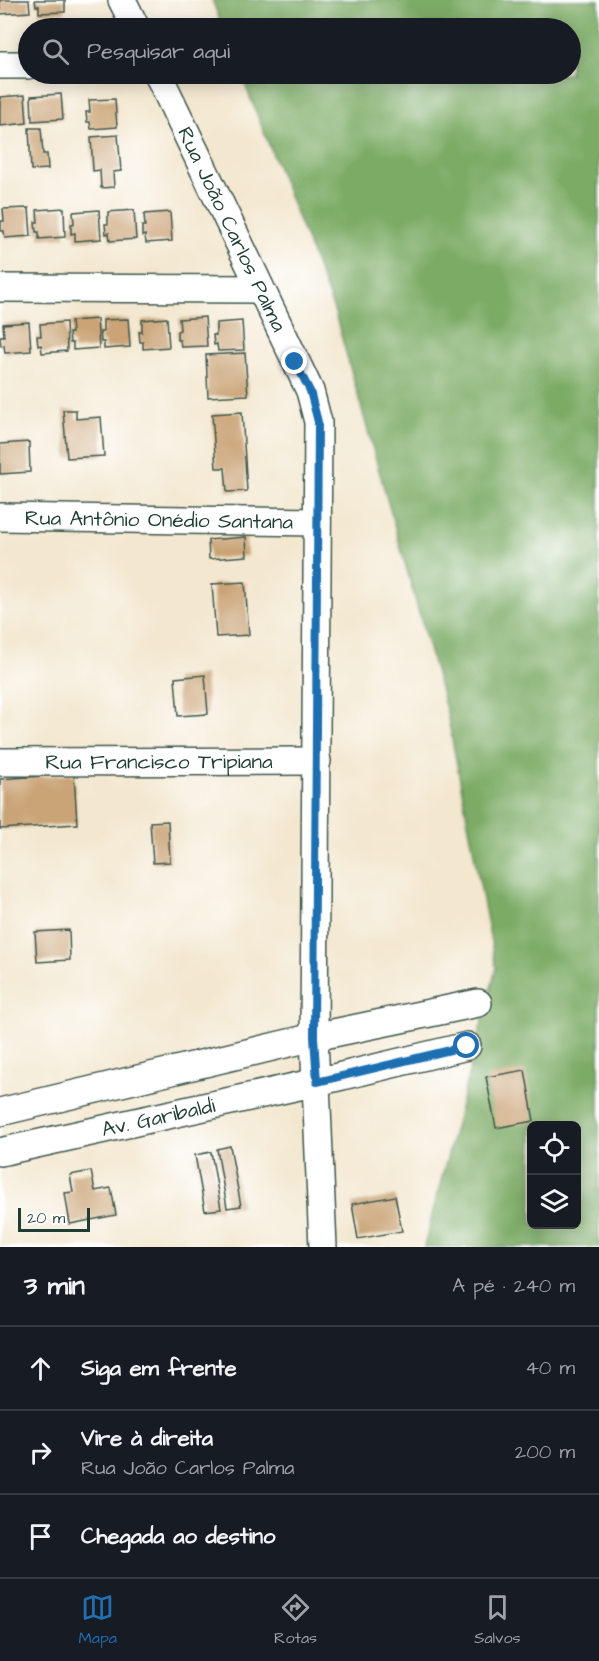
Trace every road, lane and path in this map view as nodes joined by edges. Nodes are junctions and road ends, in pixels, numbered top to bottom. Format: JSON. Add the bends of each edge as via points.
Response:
{"nodes":[{"id":1,"x":122,"y":0,"type":"edge"},
{"id":2,"x":131,"y":18,"type":"edge"},
{"id":3,"x":0,"y":65,"type":"edge"},
{"id":4,"x":18,"y":65,"type":"edge"},
{"id":5,"x":163,"y":84,"type":"edge"},
{"id":6,"x":0,"y":288,"type":"edge"},
{"id":7,"x":260,"y":289,"type":"junction"},
{"id":8,"x":0,"y":517,"type":"edge"},
{"id":9,"x":317,"y":522,"type":"junction"},
{"id":10,"x":316,"y":761,"type":"junction"},
{"id":11,"x":0,"y":762,"type":"edge"},
{"id":12,"x":478,"y":1003,"type":"dead end"},
{"id":13,"x":314,"y":1037,"type":"junction"},
{"id":14,"x":467,"y":1046,"type":"dead end"},
{"id":15,"x":317,"y":1082,"type":"junction"},
{"id":16,"x":0,"y":1112,"type":"edge"},
{"id":17,"x":0,"y":1152,"type":"edge"},
{"id":18,"x":323,"y":1247,"type":"edge"}],
"edges":[{"from":1,"to":2,"type":"street"},
{"from":3,"to":4,"type":"street"},
{"from":5,"to":7,"type":"street","name":"Rua João Carlos Palma"},
{"from":6,"to":7,"type":"street"},
{"from":7,"to":9,"type":"street","name":"Rua João Carlos Palma","via":[[310,391],[318,422]]},
{"from":8,"to":9,"type":"street","name":"Rua Antônio Onédio Santana"},
{"from":9,"to":10,"type":"street","name":"Rua João Carlos Palma"},
{"from":10,"to":11,"type":"street","name":"Rua Francisco Tripiana"},
{"from":10,"to":13,"type":"street","name":"Rua João Carlos Palma"},
{"from":12,"to":13,"type":"street","name":"Av. Garibaldi"},
{"from":13,"to":15,"type":"street","name":"Rua João Carlos Palma"},
{"from":13,"to":16,"type":"street","name":"Av. Garibaldi"},
{"from":14,"to":15,"type":"street","name":"Av. Garibaldi"},
{"from":15,"to":17,"type":"street","name":"Av. Garibaldi"},
{"from":15,"to":18,"type":"street","name":"Rua João Carlos Palma"}]}
